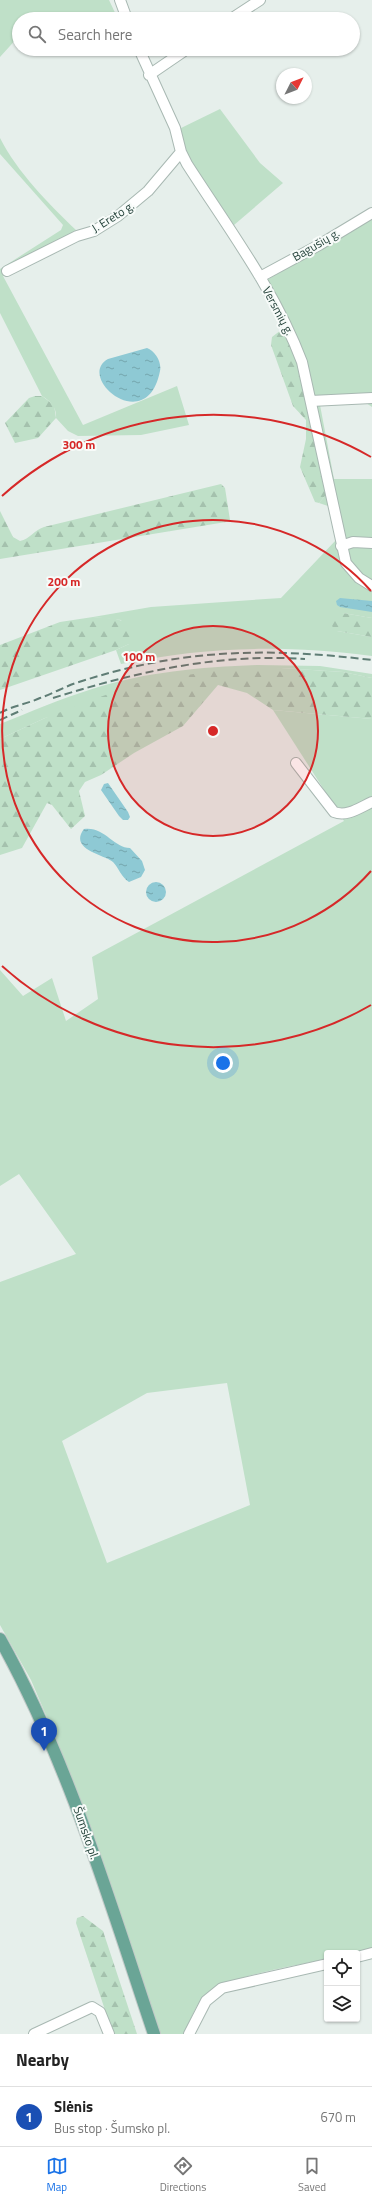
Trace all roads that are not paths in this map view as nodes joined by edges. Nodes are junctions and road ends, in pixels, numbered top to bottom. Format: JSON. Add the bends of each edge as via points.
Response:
{"nodes":[{"id":1,"x":120,"y":0,"type":"edge"},
{"id":2,"x":260,"y":0,"type":"edge"},
{"id":3,"x":124,"y":12,"type":"edge"},
{"id":4,"x":242,"y":12,"type":"edge"},
{"id":5,"x":142,"y":56,"type":"edge"},
{"id":6,"x":177,"y":56,"type":"edge"},
{"id":7,"x":149,"y":75,"type":"junction"},
{"id":8,"x":181,"y":152,"type":"junction"},
{"id":9,"x":372,"y":213,"type":"edge"},
{"id":10,"x":7,"y":271,"type":"dead end"},
{"id":11,"x":260,"y":277,"type":"junction"},
{"id":12,"x":372,"y":398,"type":"edge"},
{"id":13,"x":310,"y":401,"type":"junction"},
{"id":14,"x":372,"y":543,"type":"edge"},
{"id":15,"x":341,"y":546,"type":"junction"},
{"id":16,"x":372,"y":586,"type":"edge"},
{"id":17,"x":296,"y":763,"type":"dead end"},
{"id":18,"x":372,"y":802,"type":"edge"},
{"id":19,"x":0,"y":1639,"type":"edge"},
{"id":20,"x":372,"y":1953,"type":"edge"},
{"id":21,"x":360,"y":1956,"type":"edge"},
{"id":22,"x":324,"y":1965,"type":"edge"},
{"id":23,"x":34,"y":2034,"type":"edge"},
{"id":24,"x":109,"y":2034,"type":"edge"},
{"id":25,"x":154,"y":2034,"type":"edge"},
{"id":26,"x":189,"y":2034,"type":"edge"}],
"edges":[{"from":1,"to":3,"type":"street"},
{"from":2,"to":4,"type":"street"},
{"from":5,"to":7,"type":"street","name":"Versmių g."},
{"from":6,"to":7,"type":"street"},
{"from":7,"to":8,"type":"street","name":"Versmių g.","via":[[174,128]]},
{"from":8,"to":10,"type":"street","name":"J. Ereto g.","via":[[148,191],[118,216],[94,231],[77,236]]},
{"from":8,"to":11,"type":"street","name":"Versmių g."},
{"from":9,"to":11,"type":"street","name":"Bagušių g."},
{"from":11,"to":13,"type":"street","name":"Versmių g.","via":[[292,334],[302,362]]},
{"from":12,"to":13,"type":"street"},
{"from":13,"to":15,"type":"street","name":"Versmių g."},
{"from":14,"to":15,"type":"street","via":[[353,542]]},
{"from":15,"to":16,"type":"street","name":"Versmių g.","via":[[350,570]]},
{"from":17,"to":18,"type":"street","via":[[334,812],[341,815],[349,813]]},
{"from":19,"to":25,"type":"main road","name":"Šumsko pl.","via":[[31,1697],[58,1758]]},
{"from":20,"to":21,"type":"street"},
{"from":22,"to":26,"type":"street","via":[[222,1988],[206,2001]]},
{"from":23,"to":24,"type":"street","via":[[92,2007],[100,2012]]}]}
